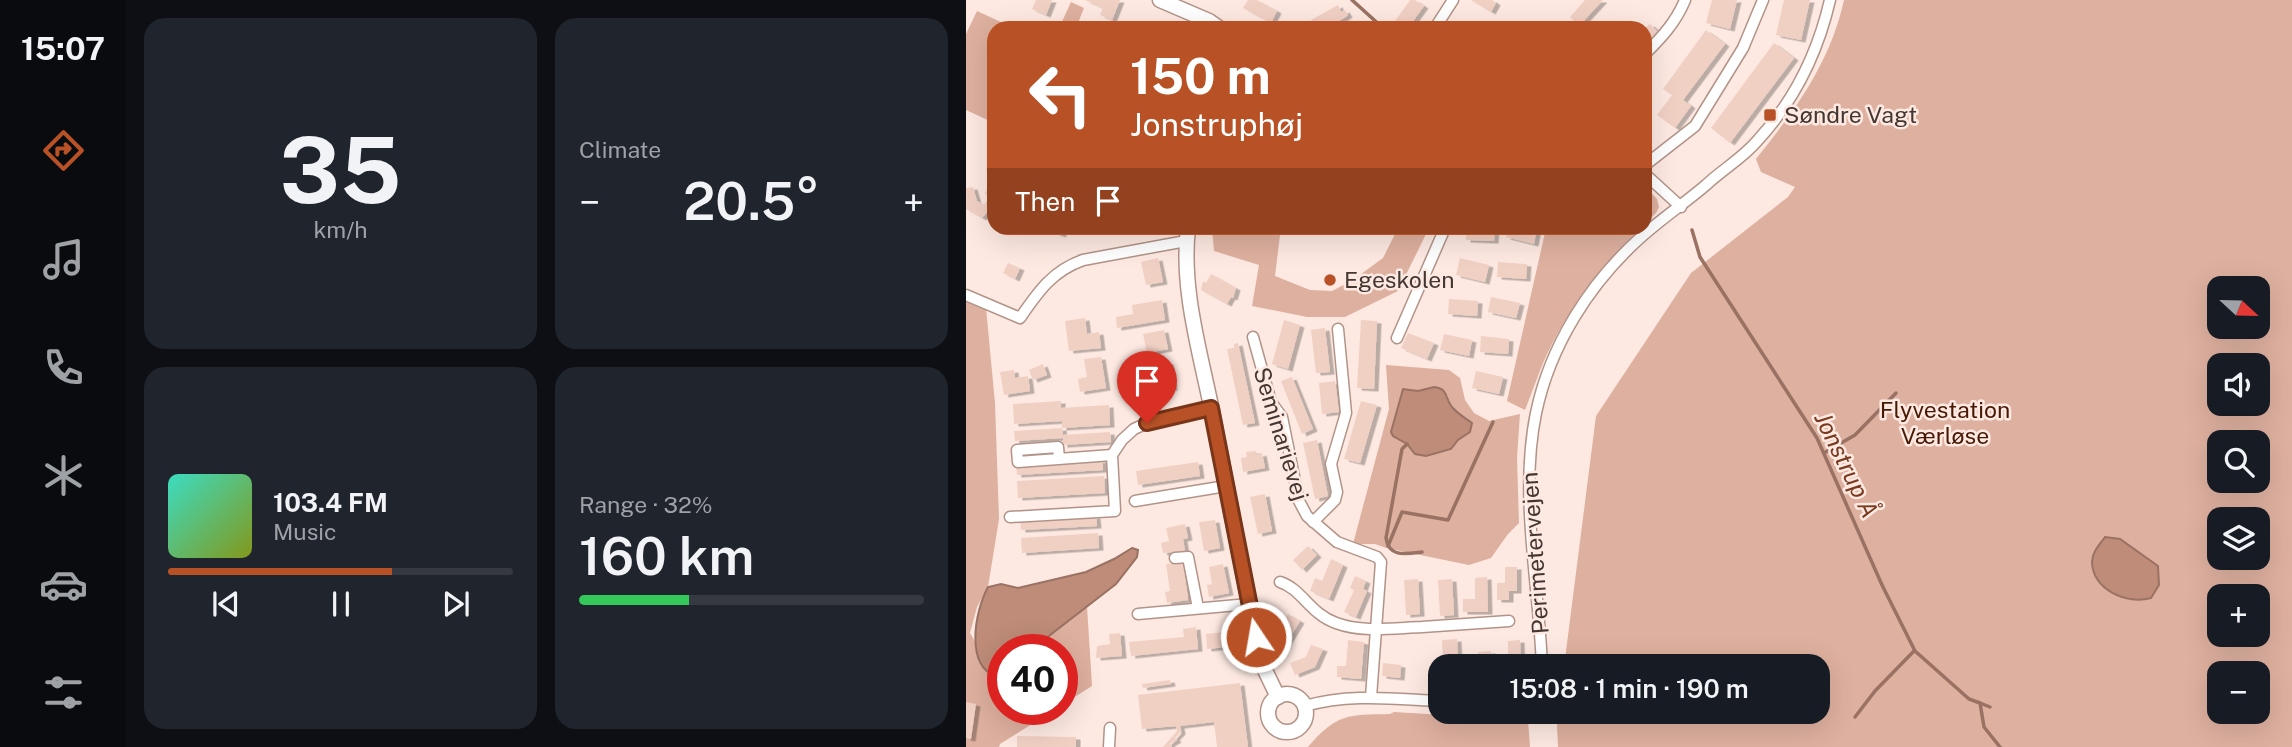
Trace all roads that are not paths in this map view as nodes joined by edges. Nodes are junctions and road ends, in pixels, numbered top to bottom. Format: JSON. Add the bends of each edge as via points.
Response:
{"nodes":[{"id":1,"x":1436,"y":0,"type":"edge"},
{"id":2,"x":1685,"y":0,"type":"edge"},
{"id":3,"x":1763,"y":0,"type":"edge"},
{"id":4,"x":1830,"y":0,"type":"edge"},
{"id":5,"x":1163,"y":1,"type":"edge"},
{"id":6,"x":1450,"y":4,"type":"edge"},
{"id":7,"x":1192,"y":15,"type":"junction"},
{"id":8,"x":1198,"y":21,"type":"edge"},
{"id":9,"x":1210,"y":21,"type":"edge"},
{"id":10,"x":1439,"y":21,"type":"edge"},
{"id":11,"x":1652,"y":47,"type":"edge"},
{"id":12,"x":1652,"y":160,"type":"edge"},
{"id":13,"x":1652,"y":180,"type":"edge"},
{"id":14,"x":1681,"y":207,"type":"junction"},
{"id":15,"x":1652,"y":229,"type":"edge"},
{"id":16,"x":1183,"y":235,"type":"edge"},
{"id":17,"x":1187,"y":235,"type":"edge"},
{"id":18,"x":1442,"y":235,"type":"edge"},
{"id":19,"x":1644,"y":235,"type":"edge"},
{"id":20,"x":966,"y":295,"type":"edge"},
{"id":21,"x":1338,"y":329,"type":"dead end"},
{"id":22,"x":1253,"y":337,"type":"dead end"},
{"id":23,"x":1397,"y":338,"type":"dead end"},
{"id":24,"x":1211,"y":408,"type":"junction"},
{"id":25,"x":1112,"y":455,"type":"junction"},
{"id":26,"x":1059,"y":459,"type":"dead end"},
{"id":27,"x":1226,"y":485,"type":"junction"},
{"id":28,"x":1135,"y":501,"type":"dead end"},
{"id":29,"x":1010,"y":517,"type":"dead end"},
{"id":30,"x":1313,"y":522,"type":"junction"},
{"id":31,"x":1175,"y":558,"type":"dead end"},
{"id":32,"x":1280,"y":582,"type":"dead end"},
{"id":33,"x":1249,"y":604,"type":"junction"},
{"id":34,"x":1198,"y":608,"type":"junction"},
{"id":35,"x":1139,"y":614,"type":"dead end"},
{"id":36,"x":1509,"y":621,"type":"dead end"},
{"id":37,"x":1377,"y":629,"type":"junction"},
{"id":38,"x":1541,"y":654,"type":"edge"},
{"id":39,"x":1278,"y":697,"type":"junction"},
{"id":40,"x":1371,"y":697,"type":"junction"},
{"id":41,"x":1428,"y":700,"type":"edge"},
{"id":42,"x":1305,"y":706,"type":"junction"},
{"id":43,"x":1110,"y":728,"type":"dead end"},
{"id":44,"x":1284,"y":732,"type":"junction"},
{"id":45,"x":1109,"y":747,"type":"edge"},
{"id":46,"x":1283,"y":747,"type":"edge"}],
"edges":[{"from":1,"to":6,"type":"street"},
{"from":2,"to":11,"type":"street","via":[[1671,27]]},
{"from":3,"to":12,"type":"street","via":[[1743,48],[1695,126]]},
{"from":4,"to":14,"type":"street","name":"Perimetervejen","via":[[1810,61],[1780,114],[1739,159]]},
{"from":5,"to":7,"type":"street"},
{"from":6,"to":10,"type":"street"},
{"from":7,"to":8,"type":"street"},
{"from":7,"to":9,"type":"street"},
{"from":13,"to":14,"type":"street"},
{"from":14,"to":15,"type":"street","name":"Perimetervejen"},
{"from":16,"to":20,"type":"street","via":[[1069,265],[1042,286],[1020,318]]},
{"from":17,"to":24,"type":"street","via":[[1191,303]]},
{"from":18,"to":23,"type":"street"},
{"from":19,"to":38,"type":"street","name":"Perimetervejen","via":[[1609,268],[1563,337],[1537,412],[1530,505]]},
{"from":21,"to":30,"type":"street","via":[[1346,413],[1331,464],[1337,492]]},
{"from":22,"to":30,"type":"street","name":"Seminarievej","via":[[1271,402],[1282,417],[1299,501]]},
{"from":24,"to":25,"type":"street","via":[[1134,429]]},
{"from":24,"to":27,"type":"street"},
{"from":25,"to":26,"type":"street"},
{"from":25,"to":29,"type":"street","via":[[1115,511]]},
{"from":27,"to":28,"type":"street"},
{"from":27,"to":33,"type":"street"},
{"from":30,"to":37,"type":"street","name":"Seminarievej","via":[[1338,542],[1380,559]]},
{"from":31,"to":34,"type":"street","via":[[1188,557]]},
{"from":32,"to":37,"type":"street","via":[[1291,585],[1325,618]]},
{"from":33,"to":34,"type":"street"},
{"from":33,"to":39,"type":"street","via":[[1261,662]]},
{"from":34,"to":35,"type":"street"},
{"from":36,"to":37,"type":"street"},
{"from":37,"to":40,"type":"street","name":"Seminarievej"},
{"from":39,"to":42,"type":"street","via":[[1293,695]]},
{"from":39,"to":44,"type":"street","via":[[1269,709],[1269,719]]},
{"from":40,"to":41,"type":"street"},
{"from":40,"to":42,"type":"street"},
{"from":42,"to":44,"type":"street","via":[[1302,725]]},
{"from":43,"to":45,"type":"street"},
{"from":44,"to":46,"type":"street"}]}
